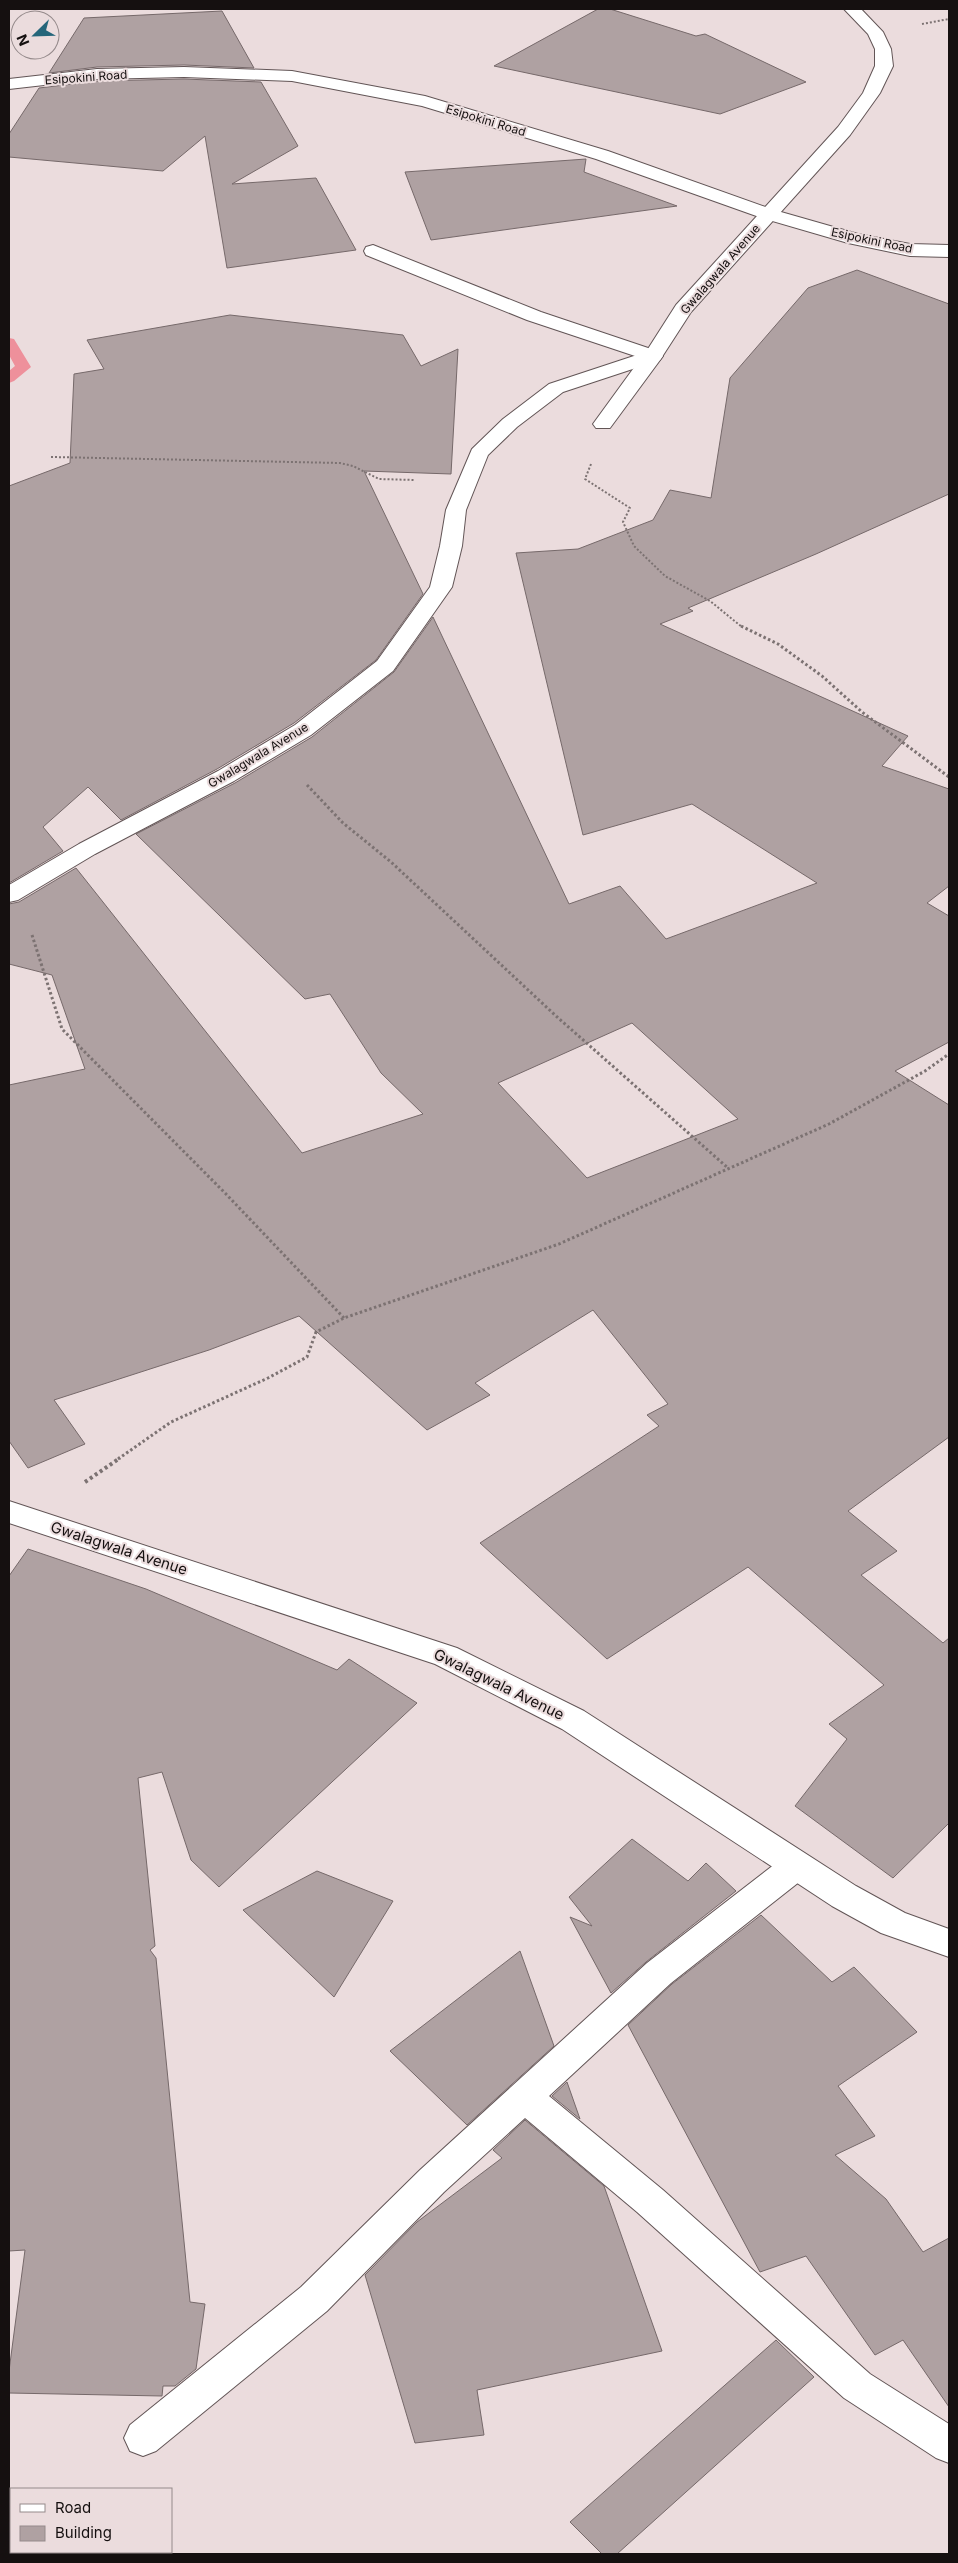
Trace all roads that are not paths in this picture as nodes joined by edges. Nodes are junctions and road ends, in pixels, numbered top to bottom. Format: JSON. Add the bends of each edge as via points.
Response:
{"nodes":[{"id":1,"x":852,"y":9,"type":"edge"},
{"id":2,"x":9,"y":84,"type":"edge"},
{"id":3,"x":768,"y":214,"type":"junction"},
{"id":4,"x":373,"y":252,"type":"dead end"},
{"id":5,"x":949,"y":252,"type":"edge"},
{"id":6,"x":653,"y":356,"type":"junction"},
{"id":7,"x":603,"y":424,"type":"road end"},
{"id":8,"x":13,"y":892,"type":"edge"},
{"id":9,"x":9,"y":1512,"type":"edge"},
{"id":10,"x":796,"y":1866,"type":"junction"},
{"id":11,"x":949,"y":1942,"type":"edge"},
{"id":12,"x":524,"y":2096,"type":"junction"},
{"id":13,"x":143,"y":2438,"type":"dead end"},
{"id":14,"x":949,"y":2445,"type":"edge"}],
"edges":[{"from":1,"to":3,"type":"street","name":"Gwalagwala Avenue","via":[[875,32],[883,49],[884,66],[871,93],[844,131]]},
{"from":2,"to":3,"type":"street","name":"Esipokini Road","via":[[97,74],[184,72],[292,76],[425,101],[602,155]]},
{"from":3,"to":5,"type":"street","name":"Esipokini Road","via":[[855,239],[910,250]]},
{"from":3,"to":6,"type":"street","name":"Gwalagwala Avenue","via":[[683,310]]},
{"from":4,"to":6,"type":"street","via":[[534,316]]},
{"from":6,"to":7,"type":"street"},
{"from":6,"to":8,"type":"street","name":"Gwalagwala Avenue","via":[[556,388],[510,423],[479,453],[456,510],[441,587],[385,666],[303,730],[226,776]]},
{"from":9,"to":10,"type":"street","name":"Gwalagwala Avenue","via":[[446,1656],[573,1720]]},
{"from":10,"to":11,"type":"street","name":"Gwalagwala Avenue","via":[[893,1923]]},
{"from":10,"to":12,"type":"street","via":[[659,1973]]},
{"from":12,"to":13,"type":"street","via":[[424,2188],[314,2299]]},
{"from":12,"to":14,"type":"street","via":[[650,2201],[857,2386]]}]}
